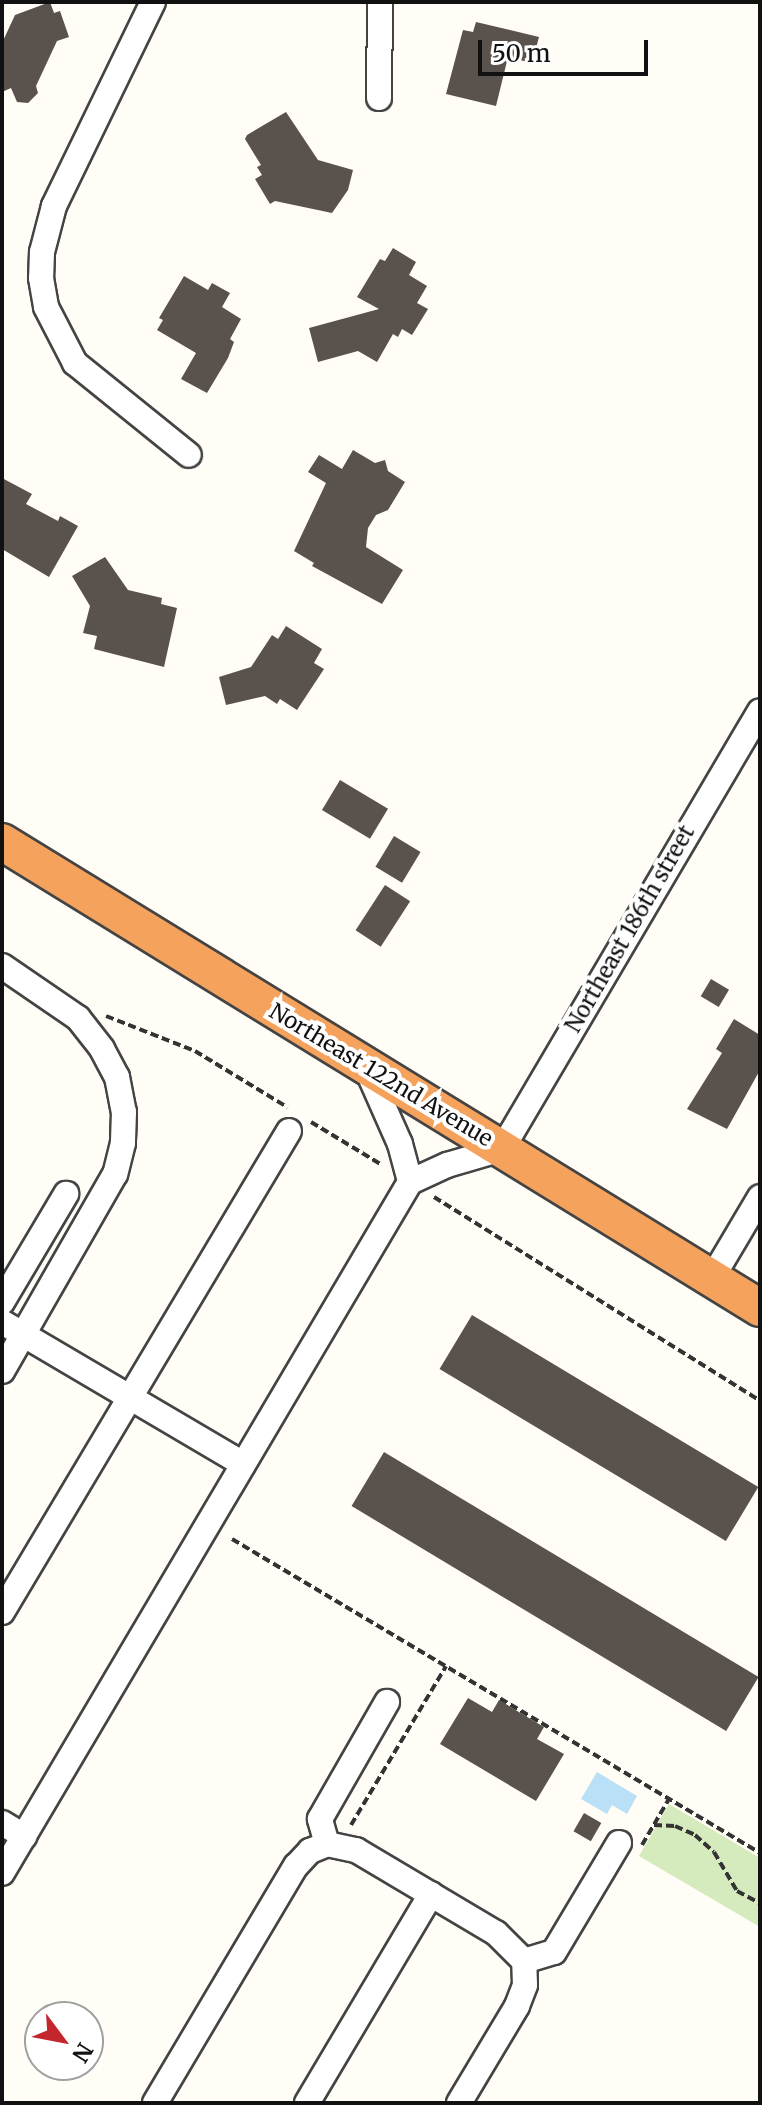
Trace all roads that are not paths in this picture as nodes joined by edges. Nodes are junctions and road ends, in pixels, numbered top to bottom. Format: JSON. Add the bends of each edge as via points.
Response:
{"nodes":[{"id":1,"x":153,"y":2,"type":"edge"},
{"id":2,"x":380,"y":2,"type":"edge"},
{"id":3,"x":379,"y":98,"type":"dead end"},
{"id":4,"x":189,"y":455,"type":"dead end"},
{"id":5,"x":760,"y":711,"type":"edge"},
{"id":6,"x":2,"y":842,"type":"edge"},
{"id":7,"x":2,"y":966,"type":"edge"},
{"id":8,"x":365,"y":1065,"type":"junction"},
{"id":9,"x":289,"y":1131,"type":"dead end"},
{"id":10,"x":502,"y":1149,"type":"junction"},
{"id":11,"x":410,"y":1182,"type":"junction"},
{"id":12,"x":66,"y":1194,"type":"dead end"},
{"id":13,"x":760,"y":1197,"type":"edge"},
{"id":14,"x":712,"y":1278,"type":"junction"},
{"id":15,"x":2,"y":1302,"type":"edge"},
{"id":16,"x":760,"y":1308,"type":"edge"},
{"id":17,"x":2,"y":1322,"type":"edge"},
{"id":18,"x":24,"y":1335,"type":"junction"},
{"id":19,"x":2,"y":1371,"type":"edge"},
{"id":20,"x":130,"y":1397,"type":"junction"},
{"id":21,"x":243,"y":1464,"type":"junction"},
{"id":22,"x":2,"y":1612,"type":"edge"},
{"id":23,"x":387,"y":1702,"type":"dead end"},
{"id":24,"x":2,"y":1823,"type":"edge"},
{"id":25,"x":24,"y":1836,"type":"junction"},
{"id":26,"x":619,"y":1843,"type":"dead end"},
{"id":27,"x":327,"y":1844,"type":"junction"},
{"id":28,"x":2,"y":1873,"type":"edge"},
{"id":29,"x":431,"y":1894,"type":"junction"},
{"id":30,"x":524,"y":1961,"type":"junction"},
{"id":31,"x":155,"y":2103,"type":"edge"},
{"id":32,"x":307,"y":2103,"type":"edge"},
{"id":33,"x":459,"y":2103,"type":"edge"}],
"edges":[{"from":1,"to":4,"type":"street","via":[[54,206],[41,278],[50,316],[75,363]]},
{"from":2,"to":3,"type":"street"},
{"from":5,"to":10,"type":"street","name":"Northeast 186th street"},
{"from":6,"to":8,"type":"highway","name":"Northeast 122nd Avenue"},
{"from":7,"to":18,"type":"street","via":[[78,1018],[117,1077],[124,1112],[115,1174]]},
{"from":8,"to":10,"type":"highway","name":"Northeast 122nd Avenue"},
{"from":8,"to":11,"type":"street","via":[[400,1144]]},
{"from":9,"to":20,"type":"street"},
{"from":10,"to":11,"type":"street"},
{"from":10,"to":14,"type":"highway","name":"Northeast 122nd Avenue"},
{"from":11,"to":21,"type":"street"},
{"from":12,"to":15,"type":"street"},
{"from":13,"to":14,"type":"street"},
{"from":14,"to":16,"type":"highway","name":"Northeast 122nd Avenue"},
{"from":17,"to":18,"type":"street"},
{"from":18,"to":19,"type":"street"},
{"from":18,"to":20,"type":"street"},
{"from":20,"to":21,"type":"street"},
{"from":20,"to":22,"type":"street"},
{"from":21,"to":25,"type":"street"},
{"from":23,"to":27,"type":"street","via":[[320,1819]]},
{"from":24,"to":25,"type":"street"},
{"from":25,"to":28,"type":"street"},
{"from":26,"to":30,"type":"street","via":[[554,1952]]},
{"from":27,"to":29,"type":"street","via":[[356,1850]]},
{"from":27,"to":31,"type":"street","via":[[310,1851],[296,1866]]},
{"from":29,"to":30,"type":"street","via":[[496,1933]]},
{"from":29,"to":32,"type":"street"},
{"from":30,"to":33,"type":"street","via":[[525,1985],[517,2006]]}]}
